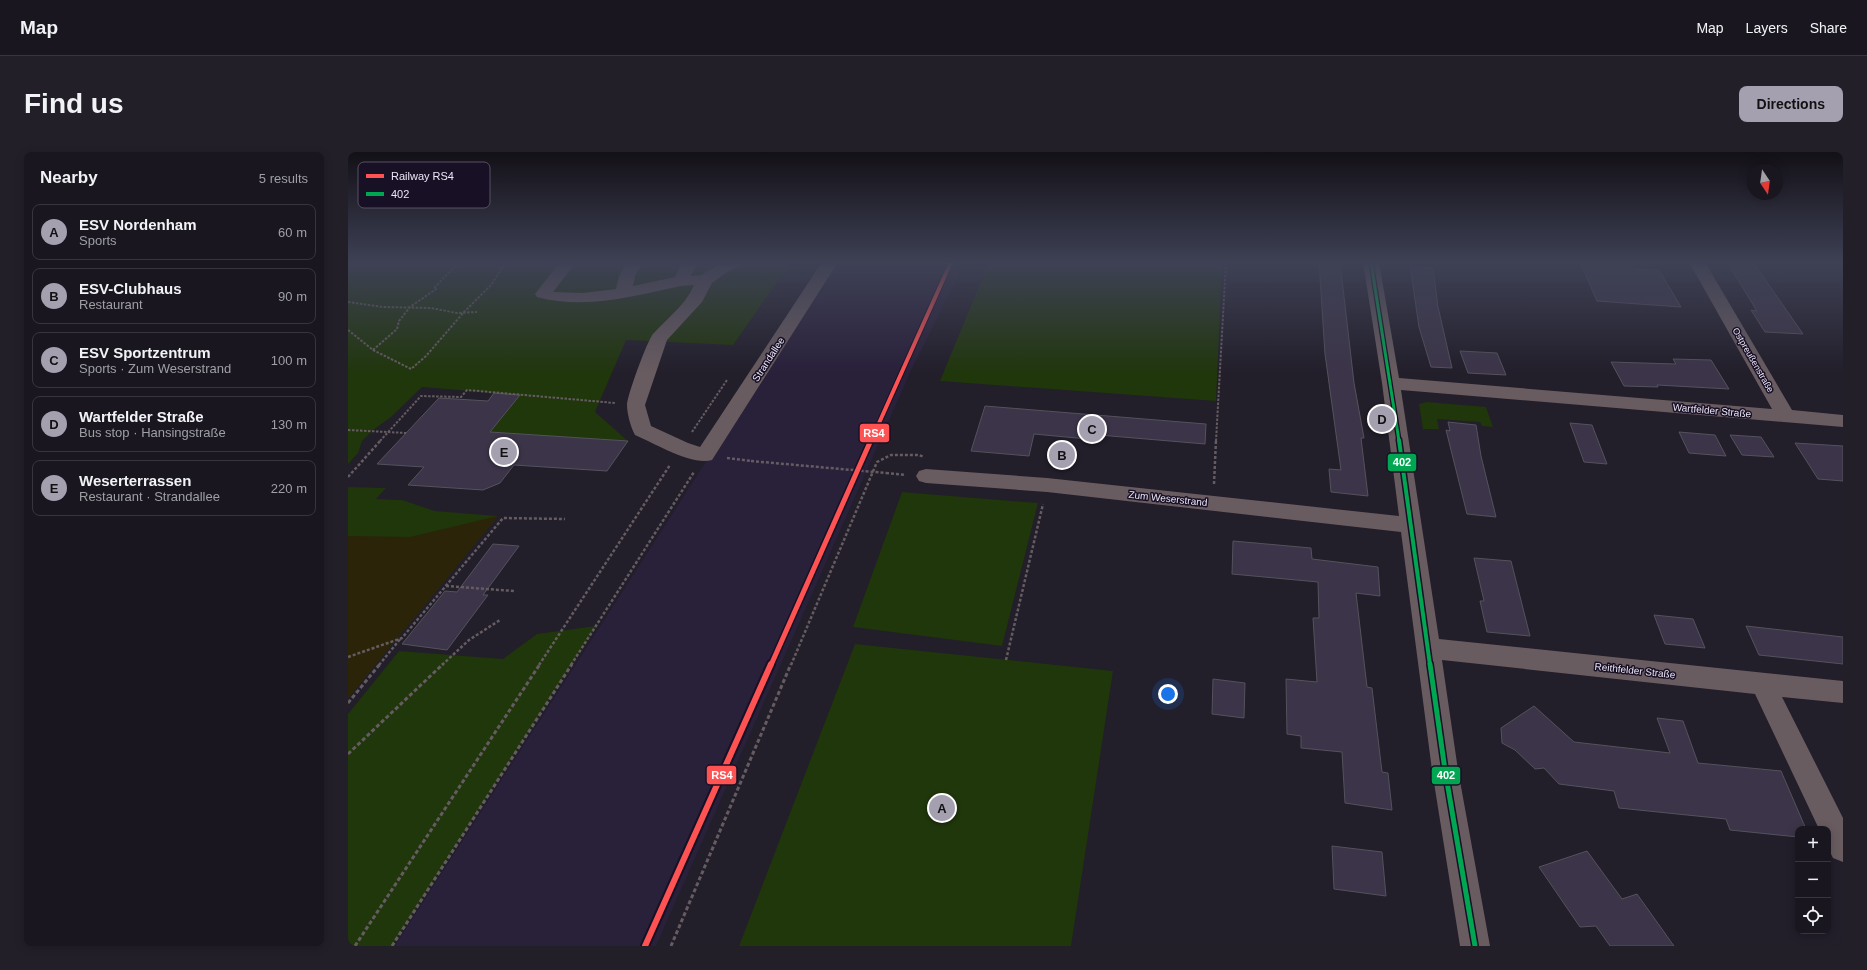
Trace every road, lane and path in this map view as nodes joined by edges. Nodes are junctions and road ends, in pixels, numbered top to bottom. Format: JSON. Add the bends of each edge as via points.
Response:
{"nodes":[{"id":1,"x":422,"y":299,"type":"edge"},
{"id":2,"x":477,"y":299,"type":"edge"},
{"id":3,"x":696,"y":299,"type":"edge"},
{"id":4,"x":806,"y":299,"type":"edge"},
{"id":5,"x":1224,"y":299,"type":"edge"},
{"id":6,"x":1378,"y":299,"type":"edge"},
{"id":7,"x":1718,"y":299,"type":"edge"},
{"id":8,"x":348,"y":302,"type":"edge"},
{"id":9,"x":464,"y":312,"type":"junction"},
{"id":10,"x":477,"y":312,"type":"dead end"},
{"id":11,"x":348,"y":330,"type":"edge"},
{"id":12,"x":373,"y":350,"type":"junction"},
{"id":13,"x":729,"y":378,"type":"dead end"},
{"id":14,"x":1391,"y":383,"type":"junction"},
{"id":15,"x":636,"y":405,"type":"junction"},
{"id":16,"x":1786,"y":416,"type":"junction"},
{"id":17,"x":1843,"y":421,"type":"edge"},
{"id":18,"x":348,"y":430,"type":"edge"},
{"id":19,"x":387,"y":432,"type":"junction"},
{"id":20,"x":406,"y":432,"type":"dead end"},
{"id":21,"x":681,"y":448,"type":"junction"},
{"id":22,"x":705,"y":455,"type":"junction"},
{"id":23,"x":751,"y":461,"type":"dead end"},
{"id":24,"x":886,"y":473,"type":"dead end"},
{"id":25,"x":348,"y":477,"type":"edge"},
{"id":26,"x":934,"y":477,"type":"joint"},
{"id":27,"x":1047,"y":485,"type":"junction"},
{"id":28,"x":1213,"y":503,"type":"junction"},
{"id":29,"x":565,"y":519,"type":"dead end"},
{"id":30,"x":1409,"y":525,"type":"junction"},
{"id":31,"x":445,"y":586,"type":"junction"},
{"id":32,"x":514,"y":591,"type":"dead end"},
{"id":33,"x":500,"y":620,"type":"dead end"},
{"id":34,"x":402,"y":638,"type":"junction"},
{"id":35,"x":1428,"y":648,"type":"junction"},
{"id":36,"x":348,"y":657,"type":"edge"},
{"id":37,"x":1006,"y":660,"type":"dead end"},
{"id":38,"x":1763,"y":683,"type":"junction"},
{"id":39,"x":1843,"y":692,"type":"edge"},
{"id":40,"x":348,"y":703,"type":"edge"},
{"id":41,"x":348,"y":754,"type":"edge"},
{"id":42,"x":1843,"y":848,"type":"edge"},
{"id":43,"x":355,"y":946,"type":"edge"},
{"id":44,"x":392,"y":946,"type":"edge"},
{"id":45,"x":671,"y":946,"type":"edge"},
{"id":46,"x":1475,"y":946,"type":"edge"}],
"edges":[{"from":1,"to":12,"type":"path","via":[[399,321],[397,329]]},
{"from":2,"to":9,"type":"path"},
{"from":3,"to":15,"type":"street","via":[[659,338]]},
{"from":4,"to":22,"type":"street","name":"Strandallee"},
{"from":5,"to":28,"type":"path"},
{"from":6,"to":14,"type":"street"},
{"from":7,"to":16,"type":"street","name":"Ostpreußenstraße"},
{"from":8,"to":9,"type":"path"},
{"from":9,"to":10,"type":"path"},
{"from":9,"to":12,"type":"path","via":[[411,370]]},
{"from":11,"to":12,"type":"path"},
{"from":13,"to":21,"type":"path"},
{"from":14,"to":16,"type":"street","name":"Wartfelder Straße"},
{"from":14,"to":30,"type":"street"},
{"from":15,"to":19,"type":"path","via":[[467,390],[461,397],[421,396]]},
{"from":15,"to":21,"type":"street","via":[[642,430]]},
{"from":16,"to":17,"type":"street","name":"Wartfelder Straße"},
{"from":18,"to":19,"type":"path"},
{"from":19,"to":20,"type":"path"},
{"from":19,"to":25,"type":"path"},
{"from":21,"to":22,"type":"street"},
{"from":21,"to":43,"type":"path"},
{"from":22,"to":44,"type":"path"},
{"from":23,"to":24,"type":"path","bridge":true},
{"from":26,"to":27,"type":"street","name":"Zum Weserstrand"},
{"from":26,"to":45,"type":"path","via":[[943,470],[937,461],[919,455],[891,454],[877,462]]},
{"from":27,"to":28,"type":"street","name":"Zum Weserstrand"},
{"from":27,"to":37,"type":"path"},
{"from":28,"to":30,"type":"street","name":"Zum Weserstrand"},
{"from":29,"to":31,"type":"path","via":[[502,518]]},
{"from":30,"to":35,"type":"street"},
{"from":31,"to":32,"type":"path"},
{"from":31,"to":34,"type":"path"},
{"from":33,"to":41,"type":"path","via":[[469,640]]},
{"from":34,"to":36,"type":"path"},
{"from":34,"to":40,"type":"path"},
{"from":35,"to":38,"type":"street","name":"Reithfelder Straße"},
{"from":35,"to":46,"type":"street","via":[[1445,770]]},
{"from":38,"to":39,"type":"street","name":"Reithfelder Straße"},
{"from":38,"to":42,"type":"street"}]}
